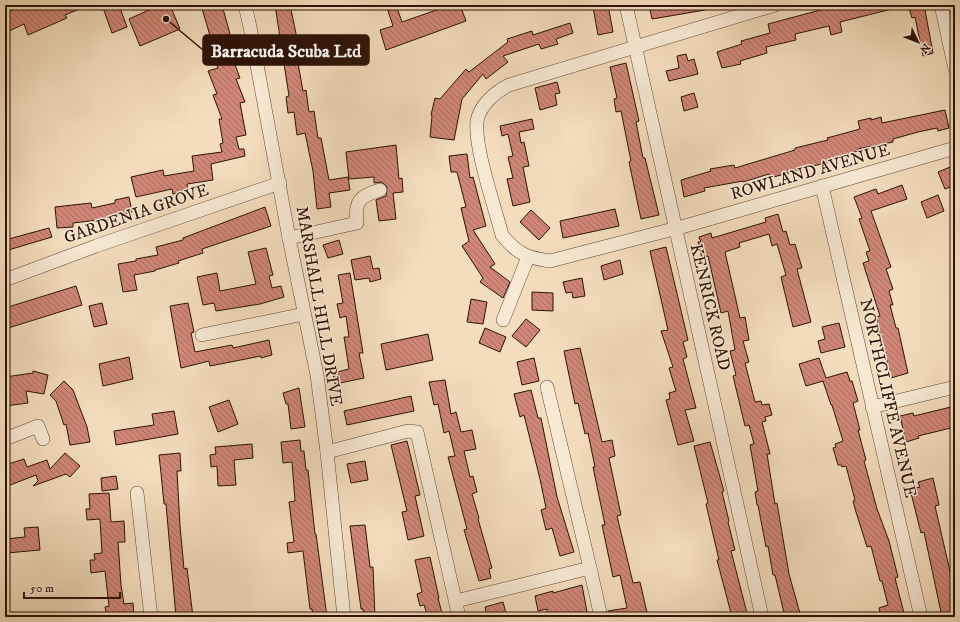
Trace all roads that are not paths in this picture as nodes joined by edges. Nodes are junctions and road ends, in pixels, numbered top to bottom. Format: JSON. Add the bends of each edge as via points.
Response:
{"nodes":[{"id":1,"x":244,"y":5,"type":"edge"},
{"id":2,"x":626,"y":5,"type":"edge"},
{"id":3,"x":775,"y":5,"type":"edge"},
{"id":4,"x":941,"y":5,"type":"edge"},
{"id":5,"x":636,"y":47,"type":"junction"},
{"id":6,"x":955,"y":68,"type":"edge"},
{"id":7,"x":955,"y":148,"type":"edge"},
{"id":8,"x":280,"y":183,"type":"junction"},
{"id":9,"x":822,"y":186,"type":"junction"},
{"id":10,"x":380,"y":190,"type":"dead end"},
{"id":11,"x":675,"y":229,"type":"junction"},
{"id":12,"x":288,"y":238,"type":"junction"},
{"id":13,"x":528,"y":257,"type":"junction"},
{"id":14,"x":5,"y":280,"type":"edge"},
{"id":15,"x":304,"y":314,"type":"junction"},
{"id":16,"x":503,"y":320,"type":"dead end"},
{"id":17,"x":202,"y":335,"type":"dead end"},
{"id":18,"x":547,"y":387,"type":"dead end"},
{"id":19,"x":955,"y":387,"type":"edge"},
{"id":20,"x":872,"y":407,"type":"junction"},
{"id":21,"x":5,"y":439,"type":"edge"},
{"id":22,"x":43,"y":439,"type":"dead end"},
{"id":23,"x":327,"y":452,"type":"junction"},
{"id":24,"x":137,"y":493,"type":"dead end"},
{"id":25,"x":590,"y":568,"type":"junction"},
{"id":26,"x":456,"y":600,"type":"junction"},
{"id":27,"x":152,"y":617,"type":"edge"},
{"id":28,"x":344,"y":617,"type":"edge"},
{"id":29,"x":459,"y":617,"type":"edge"},
{"id":30,"x":601,"y":617,"type":"edge"},
{"id":31,"x":762,"y":617,"type":"edge"},
{"id":32,"x":921,"y":617,"type":"edge"}],
"edges":[{"from":1,"to":8,"type":"street","name":"MARSHALL HILL DRIVE"},
{"from":2,"to":5,"type":"street","name":"KENRICK ROAD"},
{"from":3,"to":5,"type":"street"},
{"from":4,"to":6,"type":"street"},
{"from":5,"to":11,"type":"street","name":"KENRICK ROAD"},
{"from":5,"to":13,"type":"street","via":[[509,85],[499,90],[482,109],[478,120],[478,142],[502,235],[516,250]]},
{"from":7,"to":9,"type":"street","name":"ROWLAND AVENUE"},
{"from":8,"to":12,"type":"street","name":"MARSHALL HILL DRIVE"},
{"from":8,"to":14,"type":"street","name":"GARDENIA GROVE"},
{"from":9,"to":11,"type":"street","name":"ROWLAND AVENUE"},
{"from":9,"to":20,"type":"street","name":"NORTHCLIFFE AVENUE"},
{"from":10,"to":12,"type":"street","via":[[367,194],[357,203],[357,223]]},
{"from":11,"to":13,"type":"street","name":"ROWLAND AVENUE","via":[[550,261]]},
{"from":11,"to":31,"type":"street","name":"KENRICK ROAD"},
{"from":12,"to":15,"type":"street","name":"MARSHALL HILL DRIVE"},
{"from":13,"to":16,"type":"street"},
{"from":15,"to":17,"type":"street"},
{"from":15,"to":23,"type":"street","name":"MARSHALL HILL DRIVE","via":[[317,375]]},
{"from":18,"to":25,"type":"street"},
{"from":19,"to":20,"type":"street"},
{"from":20,"to":32,"type":"street","name":"NORTHCLIFFE AVENUE"},
{"from":21,"to":22,"type":"street","via":[[38,426]]},
{"from":23,"to":26,"type":"street","via":[[408,431],[417,432]]},
{"from":23,"to":28,"type":"street","name":"MARSHALL HILL DRIVE"},
{"from":24,"to":27,"type":"street"},
{"from":25,"to":26,"type":"street"},
{"from":25,"to":30,"type":"street"},
{"from":26,"to":29,"type":"street"}]}
